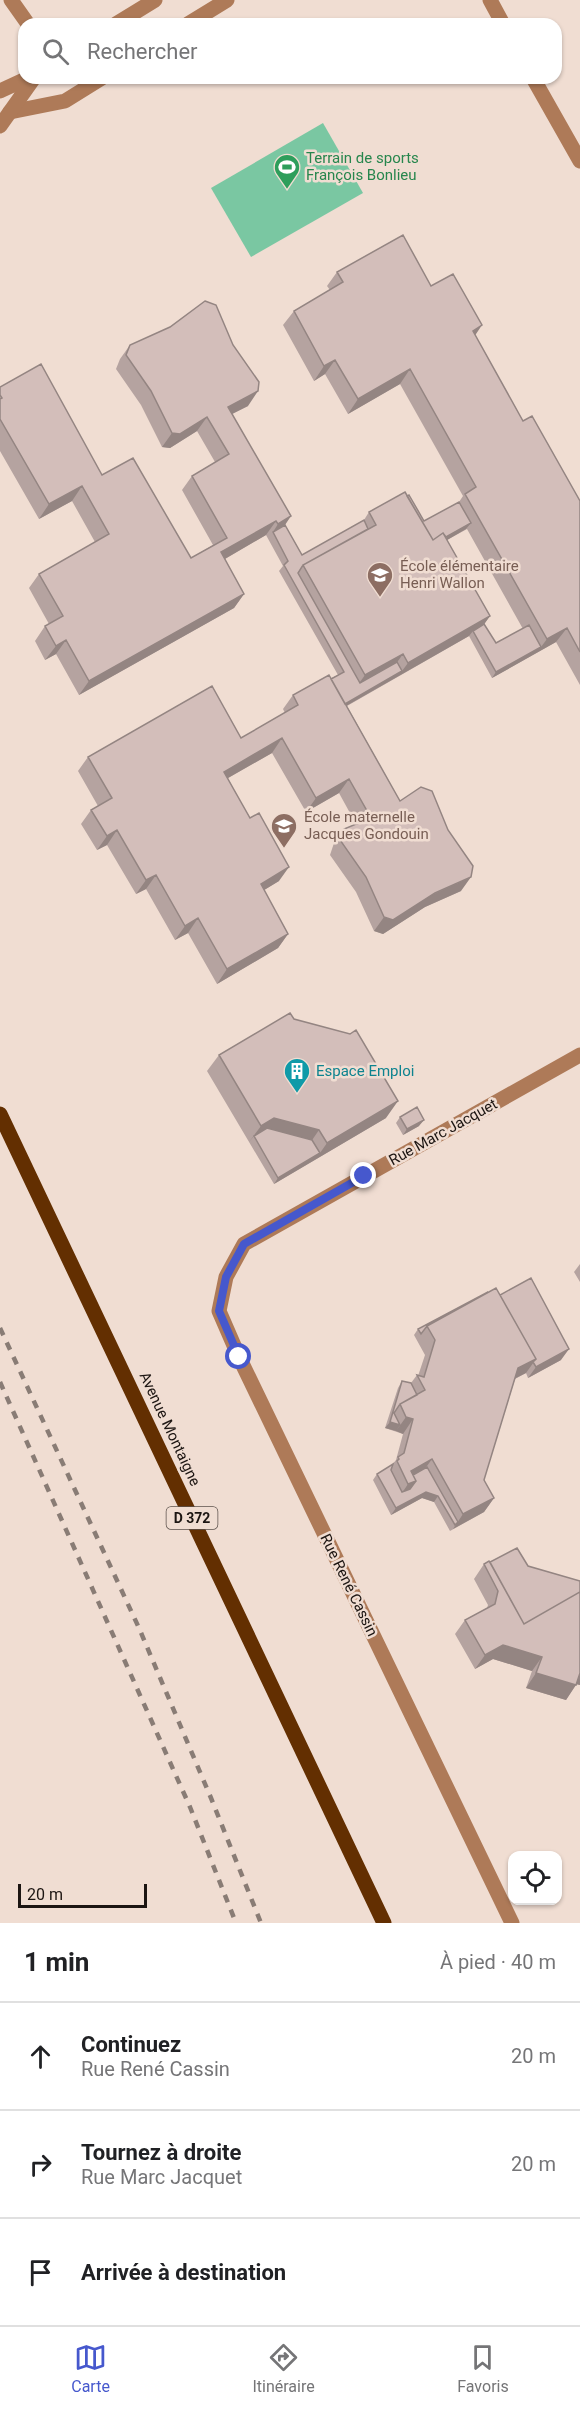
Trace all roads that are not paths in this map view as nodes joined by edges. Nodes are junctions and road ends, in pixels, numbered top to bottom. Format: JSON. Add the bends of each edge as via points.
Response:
{"nodes":[{"id":1,"x":11,"y":0,"type":"edge"},
{"id":2,"x":154,"y":0,"type":"edge"},
{"id":3,"x":227,"y":0,"type":"edge"},
{"id":4,"x":490,"y":0,"type":"edge"},
{"id":5,"x":24,"y":18,"type":"edge"},
{"id":6,"x":126,"y":18,"type":"edge"},
{"id":7,"x":198,"y":18,"type":"edge"},
{"id":8,"x":500,"y":18,"type":"edge"},
{"id":9,"x":18,"y":83,"type":"edge"},
{"id":10,"x":30,"y":84,"type":"edge"},
{"id":11,"x":92,"y":84,"type":"edge"},
{"id":12,"x":536,"y":84,"type":"edge"},
{"id":13,"x":0,"y":91,"type":"edge"},
{"id":14,"x":10,"y":112,"type":"junction"},
{"id":15,"x":0,"y":126,"type":"edge"},
{"id":16,"x":580,"y":161,"type":"edge"},
{"id":17,"x":580,"y":1055,"type":"edge"},
{"id":18,"x":0,"y":1114,"type":"edge"},
{"id":19,"x":244,"y":1244,"type":"joint"},
{"id":20,"x":384,"y":1923,"type":"edge"},
{"id":21,"x":512,"y":1923,"type":"edge"}],
"edges":[{"from":1,"to":5,"type":"street"},
{"from":2,"to":6,"type":"street"},
{"from":3,"to":7,"type":"street"},
{"from":4,"to":8,"type":"street"},
{"from":9,"to":13,"type":"street"},
{"from":10,"to":14,"type":"street"},
{"from":11,"to":14,"type":"street","via":[[65,101]]},
{"from":12,"to":16,"type":"street"},
{"from":14,"to":15,"type":"street"},
{"from":17,"to":19,"type":"street","name":"Rue Marc Jacquet"},
{"from":18,"to":20,"type":"main road","name":"Avenue Montaigne","number":"D 372"},
{"from":19,"to":21,"type":"street","name":"Rue René Cassin","via":[[226,1277],[219,1311]]}]}
